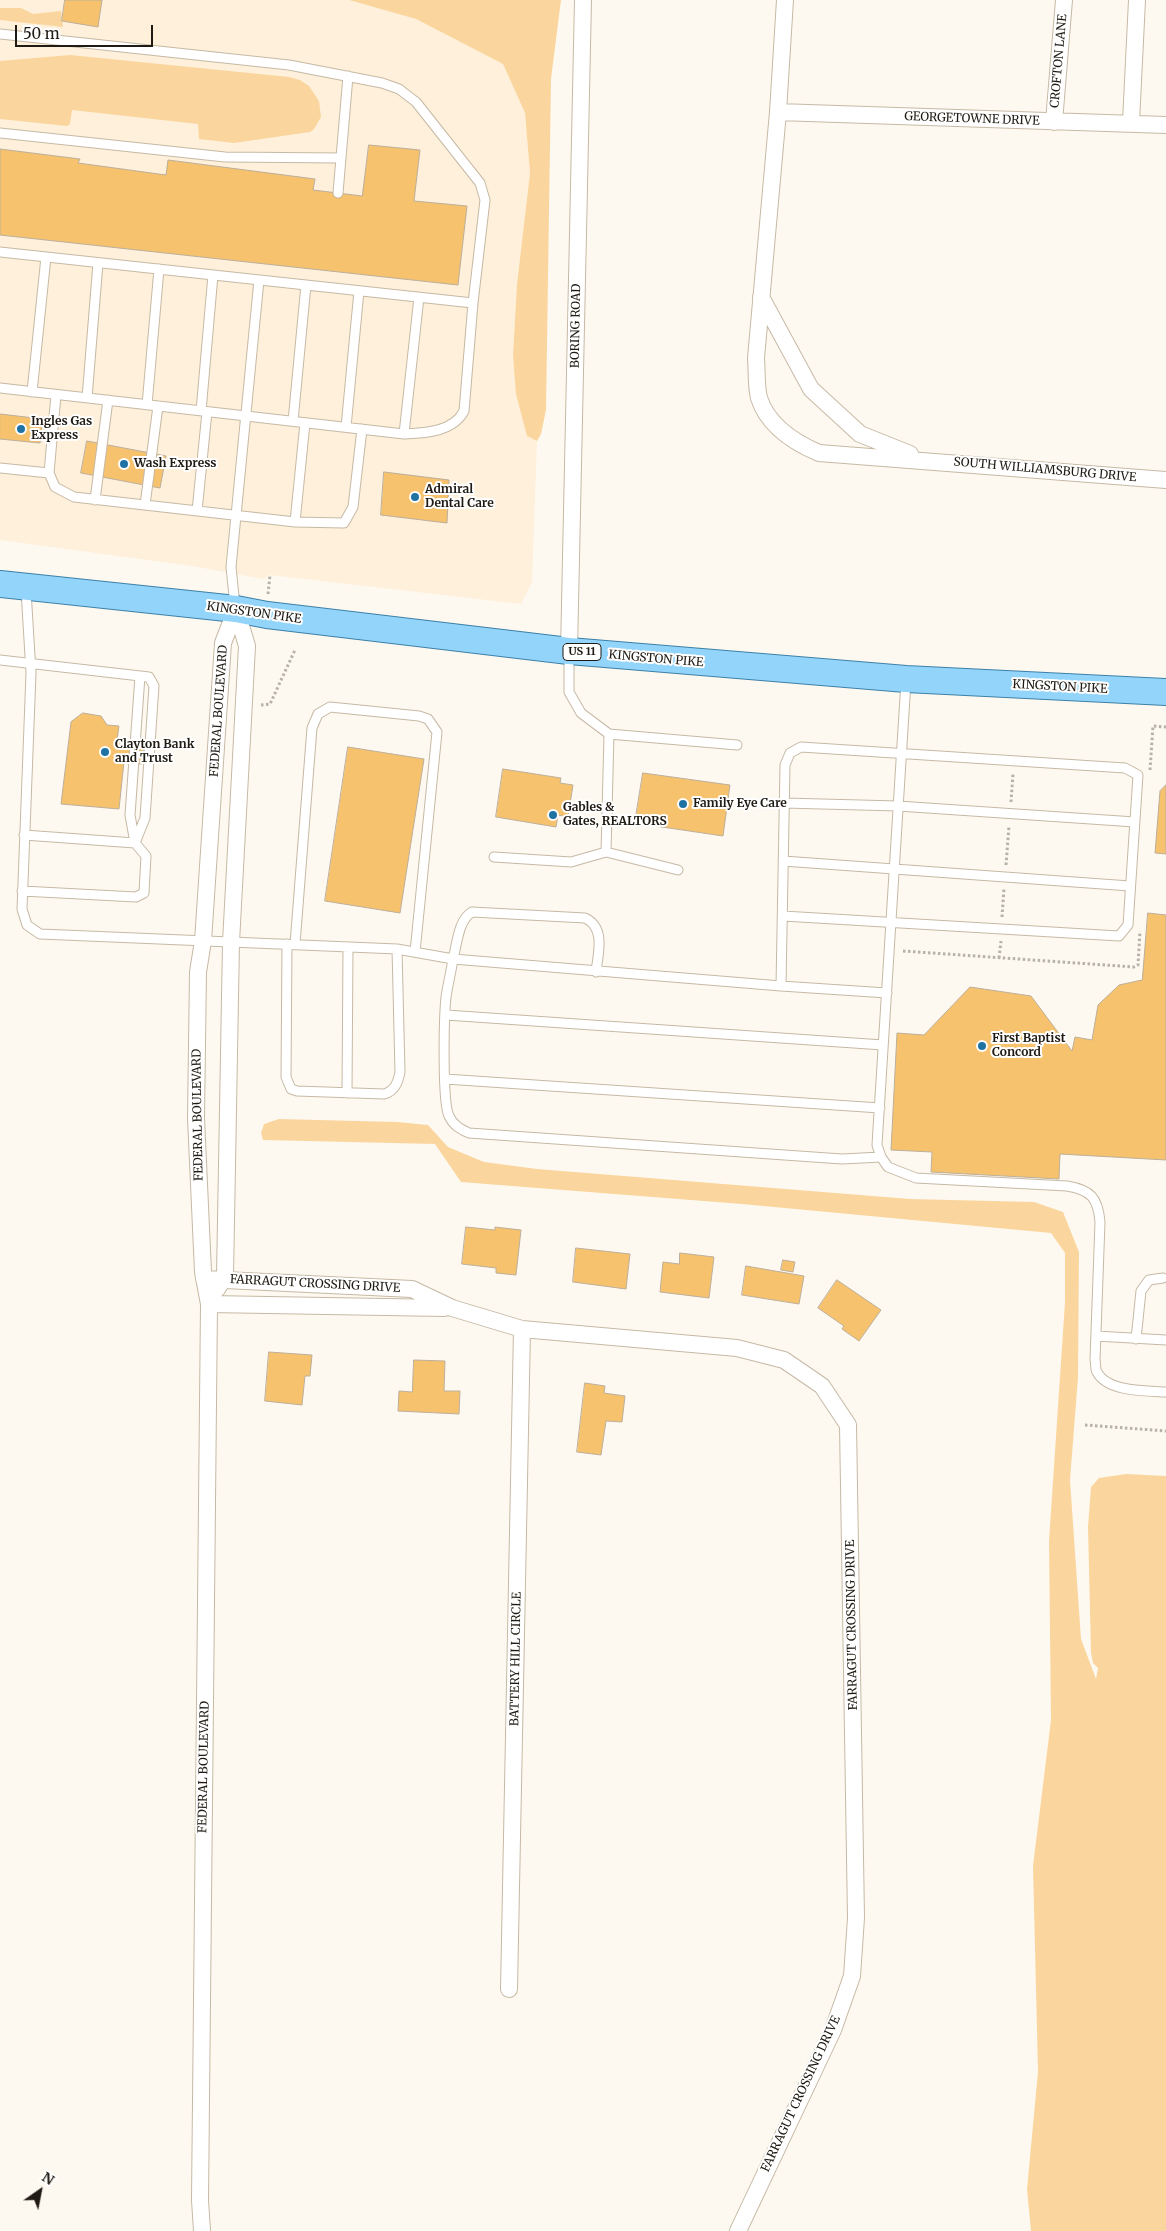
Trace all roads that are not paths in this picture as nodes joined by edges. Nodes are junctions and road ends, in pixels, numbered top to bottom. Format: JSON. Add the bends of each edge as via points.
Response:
{"nodes":[{"id":1,"x":583,"y":0,"type":"edge"},
{"id":2,"x":785,"y":0,"type":"edge"},
{"id":3,"x":1064,"y":0,"type":"edge"},
{"id":4,"x":1138,"y":0,"type":"edge"},
{"id":5,"x":0,"y":34,"type":"edge"},
{"id":6,"x":348,"y":76,"type":"junction"},
{"id":7,"x":778,"y":112,"type":"junction"},
{"id":8,"x":1054,"y":122,"type":"junction"},
{"id":9,"x":1131,"y":122,"type":"junction"},
{"id":10,"x":1166,"y":125,"type":"edge"},
{"id":11,"x":0,"y":133,"type":"edge"},
{"id":12,"x":341,"y":158,"type":"junction"},
{"id":13,"x":338,"y":193,"type":"dead end"},
{"id":14,"x":0,"y":252,"type":"edge"},
{"id":15,"x":46,"y":257,"type":"junction"},
{"id":16,"x":98,"y":263,"type":"junction"},
{"id":17,"x":159,"y":269,"type":"junction"},
{"id":18,"x":213,"y":275,"type":"junction"},
{"id":19,"x":259,"y":280,"type":"junction"},
{"id":20,"x":306,"y":285,"type":"junction"},
{"id":21,"x":358,"y":291,"type":"junction"},
{"id":22,"x":761,"y":297,"type":"junction"},
{"id":23,"x":419,"y":298,"type":"junction"},
{"id":24,"x":473,"y":303,"type":"junction"},
{"id":25,"x":0,"y":388,"type":"edge"},
{"id":26,"x":32,"y":392,"type":"junction"},
{"id":27,"x":56,"y":395,"type":"junction"},
{"id":28,"x":86,"y":398,"type":"junction"},
{"id":29,"x":108,"y":400,"type":"junction"},
{"id":30,"x":147,"y":405,"type":"junction"},
{"id":31,"x":158,"y":406,"type":"junction"},
{"id":32,"x":204,"y":411,"type":"junction"},
{"id":33,"x":245,"y":416,"type":"junction"},
{"id":34,"x":293,"y":422,"type":"junction"},
{"id":35,"x":305,"y":423,"type":"junction"},
{"id":36,"x":346,"y":428,"type":"junction"},
{"id":37,"x":362,"y":429,"type":"junction"},
{"id":38,"x":404,"y":434,"type":"junction"},
{"id":39,"x":924,"y":460,"type":"junction"},
{"id":40,"x":0,"y":468,"type":"edge"},
{"id":41,"x":49,"y":473,"type":"junction"},
{"id":42,"x":1166,"y":480,"type":"edge"},
{"id":43,"x":95,"y":500,"type":"junction"},
{"id":44,"x":145,"y":505,"type":"junction"},
{"id":45,"x":197,"y":511,"type":"junction"},
{"id":46,"x":235,"y":515,"type":"junction"},
{"id":47,"x":295,"y":522,"type":"junction"},
{"id":48,"x":13,"y":585,"type":"edge"},
{"id":49,"x":236,"y":609,"type":"junction"},
{"id":50,"x":569,"y":651,"type":"junction"},
{"id":51,"x":0,"y":660,"type":"edge"},
{"id":52,"x":30,"y":663,"type":"junction"},
{"id":53,"x":144,"y":676,"type":"junction"},
{"id":54,"x":906,"y":679,"type":"junction"},
{"id":55,"x":1166,"y":692,"type":"edge"},
{"id":56,"x":609,"y":734,"type":"junction"},
{"id":57,"x":736,"y":745,"type":"dead end"},
{"id":58,"x":902,"y":754,"type":"junction"},
{"id":59,"x":784,"y":803,"type":"junction"},
{"id":60,"x":898,"y":806,"type":"junction"},
{"id":61,"x":1135,"y":822,"type":"junction"},
{"id":62,"x":24,"y":835,"type":"junction"},
{"id":63,"x":135,"y":843,"type":"junction"},
{"id":64,"x":606,"y":852,"type":"junction"},
{"id":65,"x":494,"y":857,"type":"dead end"},
{"id":66,"x":783,"y":860,"type":"junction"},
{"id":67,"x":895,"y":867,"type":"junction"},
{"id":68,"x":678,"y":870,"type":"dead end"},
{"id":69,"x":1130,"y":886,"type":"junction"},
{"id":70,"x":22,"y":891,"type":"junction"},
{"id":71,"x":782,"y":916,"type":"junction"},
{"id":72,"x":891,"y":924,"type":"junction"},
{"id":73,"x":203,"y":941,"type":"junction"},
{"id":74,"x":231,"y":942,"type":"junction"},
{"id":75,"x":291,"y":944,"type":"junction"},
{"id":76,"x":348,"y":947,"type":"junction"},
{"id":77,"x":397,"y":949,"type":"junction"},
{"id":78,"x":415,"y":952,"type":"junction"},
{"id":79,"x":453,"y":959,"type":"junction"},
{"id":80,"x":596,"y":972,"type":"junction"},
{"id":81,"x":781,"y":986,"type":"junction"},
{"id":82,"x":887,"y":993,"type":"junction"},
{"id":83,"x":446,"y":1015,"type":"junction"},
{"id":84,"x":883,"y":1045,"type":"junction"},
{"id":85,"x":445,"y":1079,"type":"junction"},
{"id":86,"x":347,"y":1093,"type":"junction"},
{"id":87,"x":880,"y":1108,"type":"junction"},
{"id":88,"x":881,"y":1157,"type":"junction"},
{"id":89,"x":1163,"y":1278,"type":"dead end"},
{"id":90,"x":204,"y":1279,"type":"junction"},
{"id":91,"x":223,"y":1280,"type":"junction"},
{"id":92,"x":300,"y":1283,"type":"junction"},
{"id":93,"x":209,"y":1304,"type":"junction"},
{"id":94,"x":300,"y":1305,"type":"junction"},
{"id":95,"x":452,"y":1308,"type":"junction"},
{"id":96,"x":522,"y":1329,"type":"junction"},
{"id":97,"x":1096,"y":1336,"type":"junction"},
{"id":98,"x":1136,"y":1338,"type":"junction"},
{"id":99,"x":1166,"y":1340,"type":"edge"},
{"id":100,"x":1166,"y":1392,"type":"edge"},
{"id":101,"x":509,"y":1989,"type":"dead end"},
{"id":102,"x":202,"y":2231,"type":"edge"},
{"id":103,"x":738,"y":2231,"type":"edge"}],
"edges":[{"from":1,"to":50,"type":"street","name":"BORING ROAD"},
{"from":2,"to":7,"type":"street","name":"SOUTH WILLIAMSBURG DRIVE"},
{"from":3,"to":8,"type":"street","name":"CROFTON LANE"},
{"from":4,"to":9,"type":"street"},
{"from":5,"to":6,"type":"lane","via":[[289,65]]},
{"from":6,"to":12,"type":"lane"},
{"from":6,"to":24,"type":"lane","via":[[399,89],[416,102],[480,183],[485,200]]},
{"from":7,"to":8,"type":"street","name":"GEORGETOWNE DRIVE"},
{"from":7,"to":22,"type":"street","name":"SOUTH WILLIAMSBURG DRIVE"},
{"from":8,"to":9,"type":"street","name":"GEORGETOWNE DRIVE"},
{"from":9,"to":10,"type":"street","name":"GEORGETOWNE DRIVE"},
{"from":11,"to":12,"type":"lane","via":[[225,157]]},
{"from":12,"to":13,"type":"lane"},
{"from":14,"to":15,"type":"lane"},
{"from":15,"to":16,"type":"lane"},
{"from":15,"to":26,"type":"lane"},
{"from":16,"to":17,"type":"lane"},
{"from":16,"to":28,"type":"lane"},
{"from":17,"to":18,"type":"lane"},
{"from":17,"to":30,"type":"lane"},
{"from":18,"to":19,"type":"lane"},
{"from":18,"to":32,"type":"lane"},
{"from":19,"to":20,"type":"lane"},
{"from":19,"to":33,"type":"lane"},
{"from":20,"to":21,"type":"lane"},
{"from":20,"to":34,"type":"lane"},
{"from":21,"to":23,"type":"lane"},
{"from":21,"to":36,"type":"lane"},
{"from":22,"to":39,"type":"street","name":"SOUTH WILLIAMSBURG DRIVE","via":[[811,389],[825,404],[860,434]]},
{"from":22,"to":39,"type":"street","name":"SOUTH WILLIAMSBURG DRIVE","via":[[756,358],[759,398],[782,433],[819,453]]},
{"from":23,"to":24,"type":"lane"},
{"from":23,"to":38,"type":"lane"},
{"from":24,"to":38,"type":"lane","via":[[464,411],[460,419],[437,431]]},
{"from":25,"to":26,"type":"lane"},
{"from":26,"to":27,"type":"lane"},
{"from":27,"to":28,"type":"lane"},
{"from":27,"to":41,"type":"lane"},
{"from":28,"to":29,"type":"lane"},
{"from":29,"to":30,"type":"lane"},
{"from":29,"to":43,"type":"lane"},
{"from":30,"to":31,"type":"lane"},
{"from":31,"to":32,"type":"lane"},
{"from":31,"to":44,"type":"lane"},
{"from":32,"to":33,"type":"lane"},
{"from":32,"to":45,"type":"lane"},
{"from":33,"to":34,"type":"lane"},
{"from":33,"to":46,"type":"lane"},
{"from":34,"to":35,"type":"lane"},
{"from":35,"to":36,"type":"lane"},
{"from":35,"to":47,"type":"lane"},
{"from":36,"to":37,"type":"lane"},
{"from":37,"to":38,"type":"lane"},
{"from":37,"to":47,"type":"lane","via":[[353,508],[344,523]]},
{"from":39,"to":42,"type":"street","name":"SOUTH WILLIAMSBURG DRIVE"},
{"from":40,"to":41,"type":"lane"},
{"from":41,"to":43,"type":"lane","via":[[55,487],[74,497]]},
{"from":43,"to":44,"type":"lane"},
{"from":44,"to":45,"type":"lane"},
{"from":45,"to":46,"type":"lane"},
{"from":46,"to":47,"type":"lane"},
{"from":46,"to":49,"type":"lane","via":[[231,567]]},
{"from":48,"to":49,"type":"main road","name":"KINGSTON PIKE","number":"US 11"},
{"from":48,"to":52,"type":"lane"},
{"from":49,"to":50,"type":"main road","name":"KINGSTON PIKE","number":"US 11"},
{"from":49,"to":73,"type":"street","name":"FEDERAL BOULEVARD","via":[[223,643]]},
{"from":49,"to":74,"type":"street","name":"FEDERAL BOULEVARD","via":[[247,646]]},
{"from":50,"to":54,"type":"main road","name":"KINGSTON PIKE","number":"US 11"},
{"from":50,"to":56,"type":"lane","via":[[569,692],[581,713]]},
{"from":51,"to":52,"type":"lane"},
{"from":52,"to":53,"type":"lane"},
{"from":52,"to":62,"type":"lane"},
{"from":53,"to":63,"type":"lane","via":[[130,815]]},
{"from":53,"to":63,"type":"lane","via":[[154,686],[145,818]]},
{"from":54,"to":55,"type":"main road","name":"KINGSTON PIKE","number":"US 11"},
{"from":54,"to":58,"type":"lane"},
{"from":56,"to":57,"type":"lane"},
{"from":56,"to":64,"type":"lane"},
{"from":58,"to":59,"type":"lane","via":[[795,749],[785,765]]},
{"from":58,"to":60,"type":"lane"},
{"from":58,"to":61,"type":"lane","via":[[1130,769],[1138,775]]},
{"from":59,"to":60,"type":"lane"},
{"from":59,"to":66,"type":"lane"},
{"from":60,"to":61,"type":"lane"},
{"from":60,"to":67,"type":"lane"},
{"from":61,"to":69,"type":"lane"},
{"from":62,"to":63,"type":"lane"},
{"from":62,"to":70,"type":"lane"},
{"from":63,"to":70,"type":"lane","via":[[146,856],[144,893],[136,898]]},
{"from":64,"to":65,"type":"lane","via":[[571,862]]},
{"from":64,"to":68,"type":"lane"},
{"from":66,"to":67,"type":"lane"},
{"from":66,"to":71,"type":"lane"},
{"from":67,"to":69,"type":"lane"},
{"from":67,"to":72,"type":"lane"},
{"from":69,"to":72,"type":"lane","via":[[1128,925],[1119,936]]},
{"from":70,"to":73,"type":"lane","via":[[22,909],[27,924],[40,934]]},
{"from":71,"to":72,"type":"lane"},
{"from":71,"to":81,"type":"lane"},
{"from":72,"to":82,"type":"lane"},
{"from":73,"to":74,"type":"lane"},
{"from":73,"to":90,"type":"street","name":"FEDERAL BOULEVARD","via":[[198,972],[196,1118]]},
{"from":74,"to":75,"type":"lane"},
{"from":74,"to":91,"type":"street","name":"FEDERAL BOULEVARD"},
{"from":75,"to":76,"type":"lane"},
{"from":75,"to":78,"type":"lane","via":[[312,728],[318,714],[330,707],[419,716],[428,719],[437,732]]},
{"from":75,"to":86,"type":"lane","via":[[288,1084],[297,1091]]},
{"from":76,"to":77,"type":"lane"},
{"from":76,"to":86,"type":"lane"},
{"from":77,"to":78,"type":"lane"},
{"from":77,"to":86,"type":"lane","via":[[398,1081],[390,1092],[384,1094]]},
{"from":78,"to":79,"type":"lane"},
{"from":79,"to":80,"type":"lane"},
{"from":79,"to":80,"type":"lane","via":[[461,928],[472,912],[585,918],[598,931]]},
{"from":79,"to":83,"type":"lane"},
{"from":80,"to":81,"type":"lane"},
{"from":81,"to":82,"type":"lane"},
{"from":82,"to":84,"type":"lane"},
{"from":83,"to":84,"type":"lane"},
{"from":83,"to":85,"type":"lane"},
{"from":84,"to":87,"type":"lane"},
{"from":85,"to":87,"type":"lane"},
{"from":85,"to":88,"type":"lane","via":[[449,1118],[460,1129],[469,1132],[842,1159]]},
{"from":87,"to":88,"type":"lane","via":[[877,1145]]},
{"from":88,"to":97,"type":"lane","via":[[888,1168],[916,1178],[1067,1186],[1082,1188],[1091,1195],[1096,1202],[1100,1222]]},
{"from":89,"to":98,"type":"lane","via":[[1149,1280],[1141,1291]]},
{"from":90,"to":91,"type":"street","name":"FARRAGUT CROSSING DRIVE"},
{"from":90,"to":93,"type":"street","name":"FEDERAL BOULEVARD"},
{"from":91,"to":92,"type":"street","name":"FARRAGUT CROSSING DRIVE"},
{"from":91,"to":93,"type":"street","name":"FEDERAL BOULEVARD"},
{"from":92,"to":94,"type":"street"},
{"from":92,"to":95,"type":"street","name":"FARRAGUT CROSSING DRIVE","via":[[412,1289]]},
{"from":93,"to":94,"type":"street","name":"FARRAGUT CROSSING DRIVE"},
{"from":93,"to":102,"type":"street","name":"FEDERAL BOULEVARD"},
{"from":94,"to":95,"type":"street","name":"FARRAGUT CROSSING DRIVE"},
{"from":95,"to":96,"type":"street","name":"FARRAGUT CROSSING DRIVE"},
{"from":96,"to":101,"type":"street","name":"BATTERY HILL CIRCLE"},
{"from":96,"to":103,"type":"street","name":"FARRAGUT CROSSING DRIVE","via":[[737,1348],[784,1360],[822,1386],[848,1425],[856,1918],[852,1976],[833,2030]]},
{"from":97,"to":98,"type":"lane"},
{"from":97,"to":100,"type":"lane","via":[[1097,1372],[1106,1381],[1118,1388]]},
{"from":98,"to":99,"type":"lane"}]}
